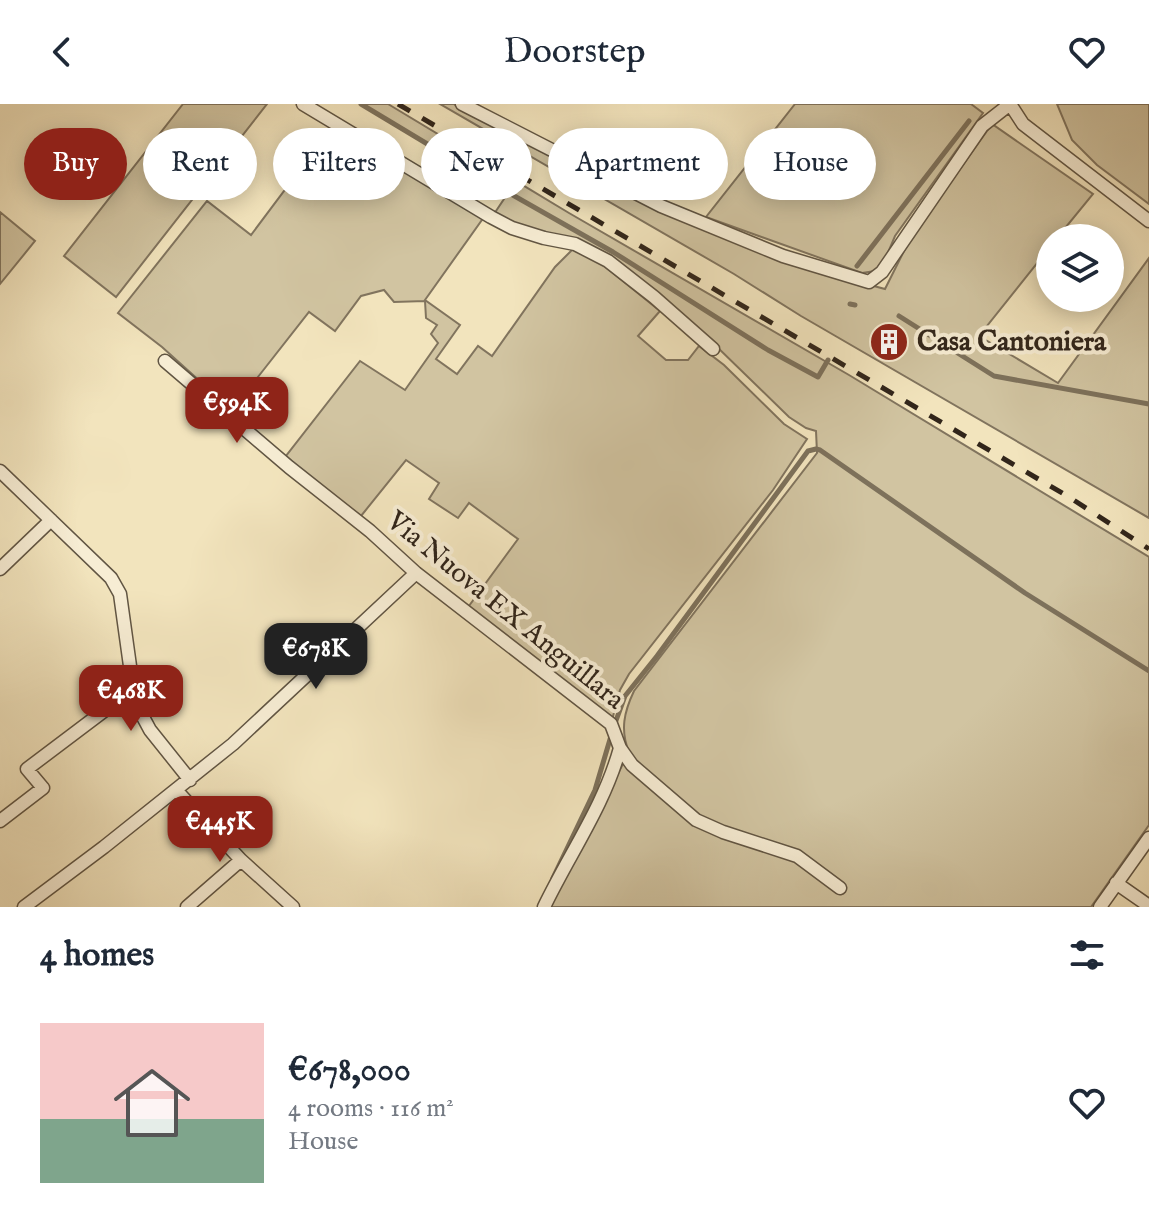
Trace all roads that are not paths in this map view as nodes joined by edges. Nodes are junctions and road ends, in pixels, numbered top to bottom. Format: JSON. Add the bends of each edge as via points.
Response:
{"nodes":[{"id":1,"x":303,"y":104,"type":"edge"},
{"id":2,"x":462,"y":104,"type":"edge"},
{"id":3,"x":999,"y":104,"type":"edge"},
{"id":4,"x":1010,"y":104,"type":"edge"},
{"id":5,"x":1149,"y":221,"type":"edge"},
{"id":6,"x":713,"y":349,"type":"dead end"},
{"id":7,"x":165,"y":361,"type":"dead end"},
{"id":8,"x":0,"y":471,"type":"edge"},
{"id":9,"x":51,"y":520,"type":"junction"},
{"id":10,"x":0,"y":569,"type":"edge"},
{"id":11,"x":416,"y":573,"type":"junction"},
{"id":12,"x":133,"y":689,"type":"junction"},
{"id":13,"x":620,"y":748,"type":"junction"},
{"id":14,"x":190,"y":780,"type":"junction"},
{"id":15,"x":177,"y":791,"type":"junction"},
{"id":16,"x":0,"y":821,"type":"edge"},
{"id":17,"x":1149,"y":838,"type":"edge"},
{"id":18,"x":241,"y":860,"type":"junction"},
{"id":19,"x":1116,"y":883,"type":"junction"},
{"id":20,"x":840,"y":888,"type":"dead end"},
{"id":21,"x":191,"y":906,"type":"edge"},
{"id":22,"x":1149,"y":906,"type":"edge"},
{"id":23,"x":24,"y":907,"type":"edge"},
{"id":24,"x":293,"y":907,"type":"edge"},
{"id":25,"x":544,"y":907,"type":"edge"},
{"id":26,"x":1100,"y":907,"type":"edge"}],
"edges":[{"from":1,"to":6,"type":"street","via":[[512,228],[575,244],[608,261]]},
{"from":2,"to":4,"type":"street","via":[[661,206],[783,256],[869,282],[882,272],[982,126]]},
{"from":3,"to":4,"type":"street"},
{"from":4,"to":5,"type":"street","via":[[1023,124]]},
{"from":7,"to":11,"type":"street","name":"Via Nuova EX Anguillara"},
{"from":8,"to":9,"type":"street"},
{"from":9,"to":10,"type":"street"},
{"from":9,"to":12,"type":"street","via":[[111,578],[120,594]]},
{"from":11,"to":13,"type":"street","name":"Via Nuova EX Anguillara","via":[[611,724]]},
{"from":11,"to":14,"type":"street"},
{"from":12,"to":14,"type":"street","via":[[150,730]]},
{"from":12,"to":16,"type":"street","via":[[27,769],[43,788]]},
{"from":13,"to":20,"type":"street","name":"Via Nuova EX Anguillara","via":[[632,765],[696,820],[797,856]]},
{"from":13,"to":25,"type":"street","via":[[601,803]]},
{"from":14,"to":15,"type":"street"},
{"from":15,"to":18,"type":"street"},
{"from":15,"to":23,"type":"street"},
{"from":17,"to":19,"type":"street"},
{"from":18,"to":21,"type":"street"},
{"from":18,"to":24,"type":"street"},
{"from":19,"to":22,"type":"street"},
{"from":19,"to":26,"type":"street"}]}
